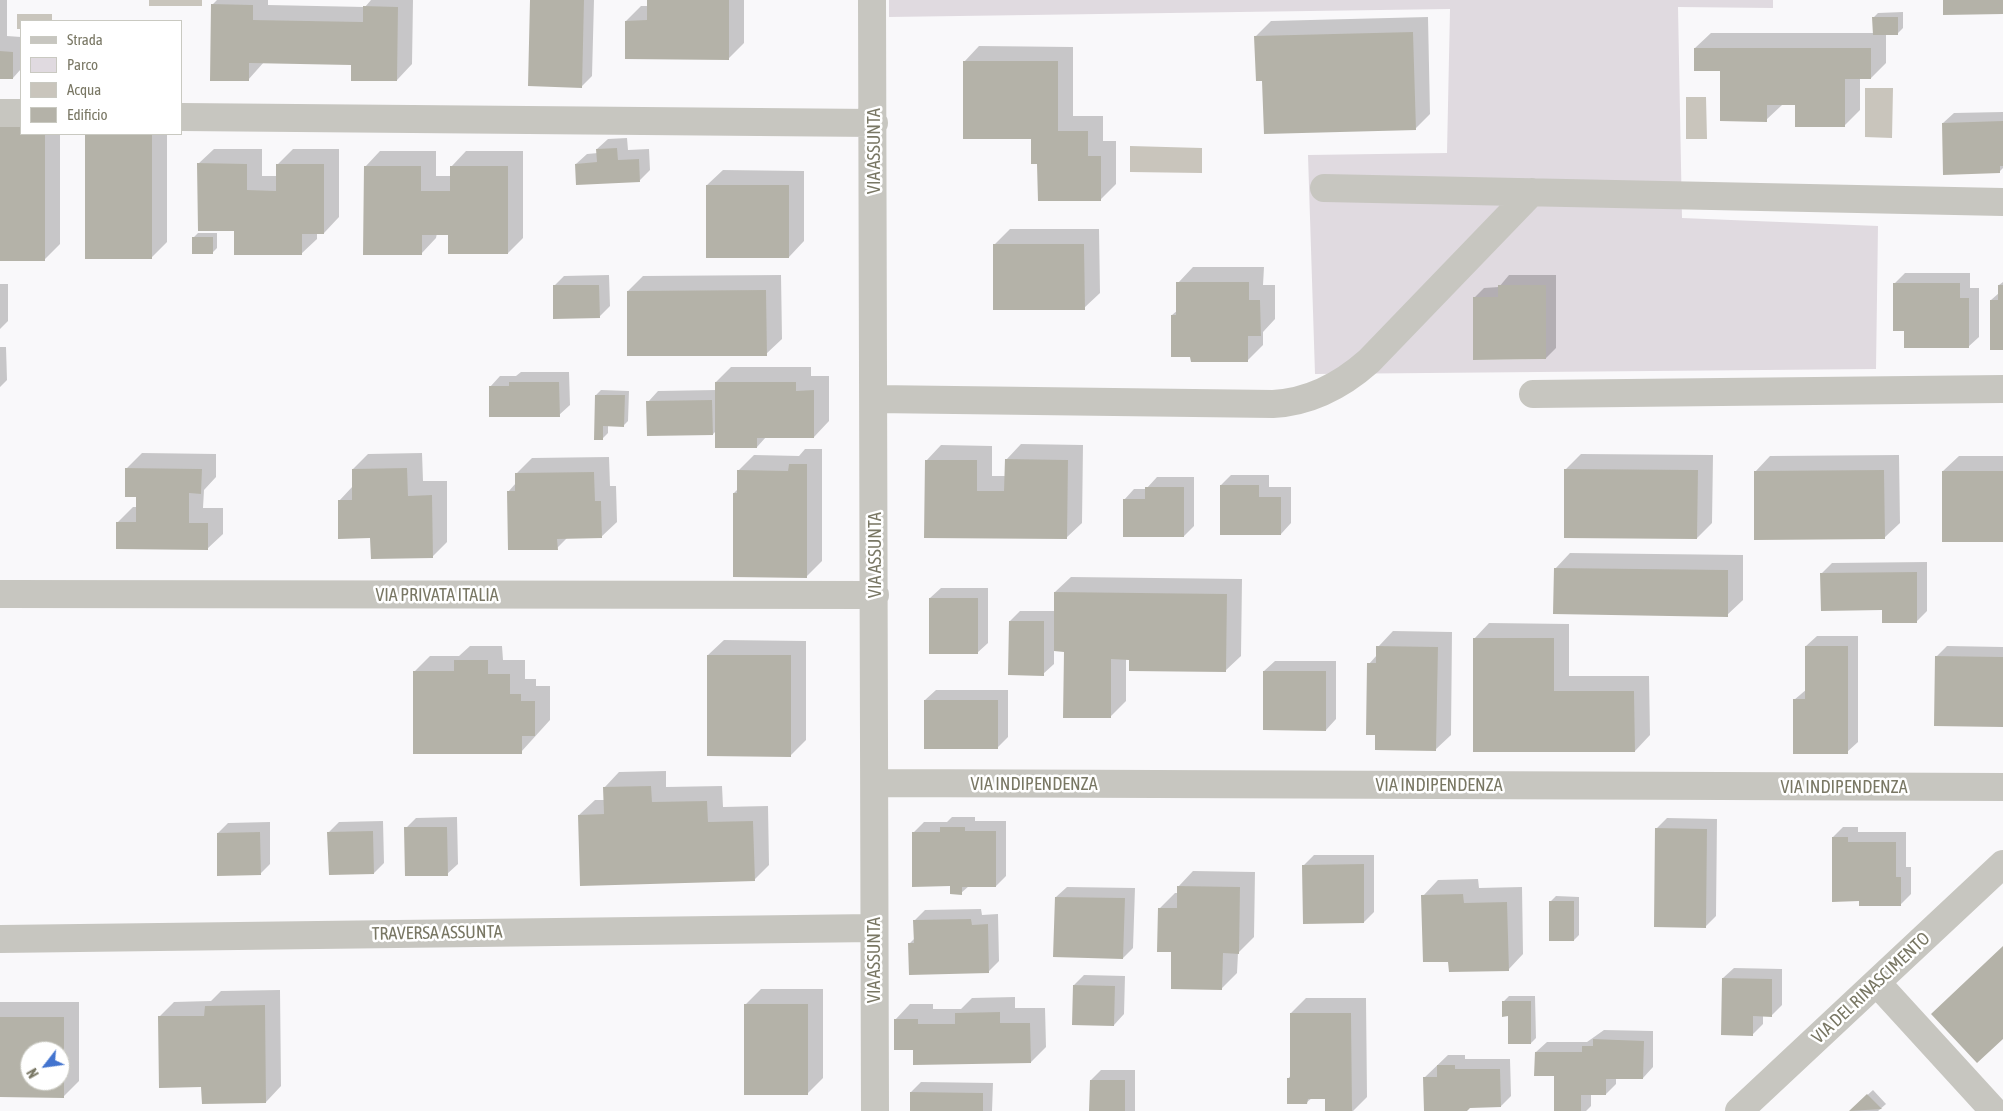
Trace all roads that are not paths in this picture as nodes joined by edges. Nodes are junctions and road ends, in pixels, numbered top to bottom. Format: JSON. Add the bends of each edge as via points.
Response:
{"nodes":[{"id":1,"x":872,"y":0,"type":"edge"},
{"id":2,"x":0,"y":113,"type":"edge"},
{"id":3,"x":20,"y":113,"type":"edge"},
{"id":4,"x":182,"y":117,"type":"edge"},
{"id":5,"x":874,"y":123,"type":"junction"},
{"id":6,"x":1324,"y":188,"type":"dead end"},
{"id":7,"x":1532,"y":192,"type":"junction"},
{"id":8,"x":2003,"y":202,"type":"edge"},
{"id":9,"x":2003,"y":389,"type":"edge"},
{"id":10,"x":1533,"y":394,"type":"dead end"},
{"id":11,"x":874,"y":399,"type":"junction"},
{"id":12,"x":0,"y":594,"type":"edge"},
{"id":13,"x":875,"y":595,"type":"junction"},
{"id":14,"x":875,"y":783,"type":"junction"},
{"id":15,"x":2003,"y":787,"type":"edge"},
{"id":16,"x":2003,"y":864,"type":"edge"},
{"id":17,"x":874,"y":928,"type":"junction"},
{"id":18,"x":0,"y":939,"type":"edge"},
{"id":19,"x":1877,"y":983,"type":"junction"},
{"id":20,"x":876,"y":1111,"type":"edge"},
{"id":21,"x":1739,"y":1111,"type":"edge"},
{"id":22,"x":1994,"y":1111,"type":"edge"}],
"edges":[{"from":1,"to":5,"type":"street","name":"VIA ASSUNTA"},
{"from":2,"to":3,"type":"street"},
{"from":4,"to":5,"type":"street"},
{"from":5,"to":11,"type":"street","name":"VIA ASSUNTA"},
{"from":6,"to":7,"type":"street"},
{"from":7,"to":8,"type":"street"},
{"from":7,"to":11,"type":"street","via":[[1364,366],[1311,397],[1273,404]]},
{"from":9,"to":10,"type":"street"},
{"from":11,"to":13,"type":"street","name":"VIA ASSUNTA"},
{"from":12,"to":13,"type":"street","name":"VIA PRIVATA ITALIA"},
{"from":13,"to":14,"type":"street","name":"VIA ASSUNTA"},
{"from":14,"to":15,"type":"street","name":"VIA INDIPENDENZA"},
{"from":14,"to":17,"type":"street","name":"VIA ASSUNTA"},
{"from":16,"to":19,"type":"street","name":"VIA DEL RINASCIMENTO"},
{"from":17,"to":18,"type":"street","name":"TRAVERSA ASSUNTA"},
{"from":17,"to":20,"type":"street","name":"VIA ASSUNTA"},
{"from":19,"to":21,"type":"street","name":"VIA DEL RINASCIMENTO"},
{"from":19,"to":22,"type":"street"}]}
